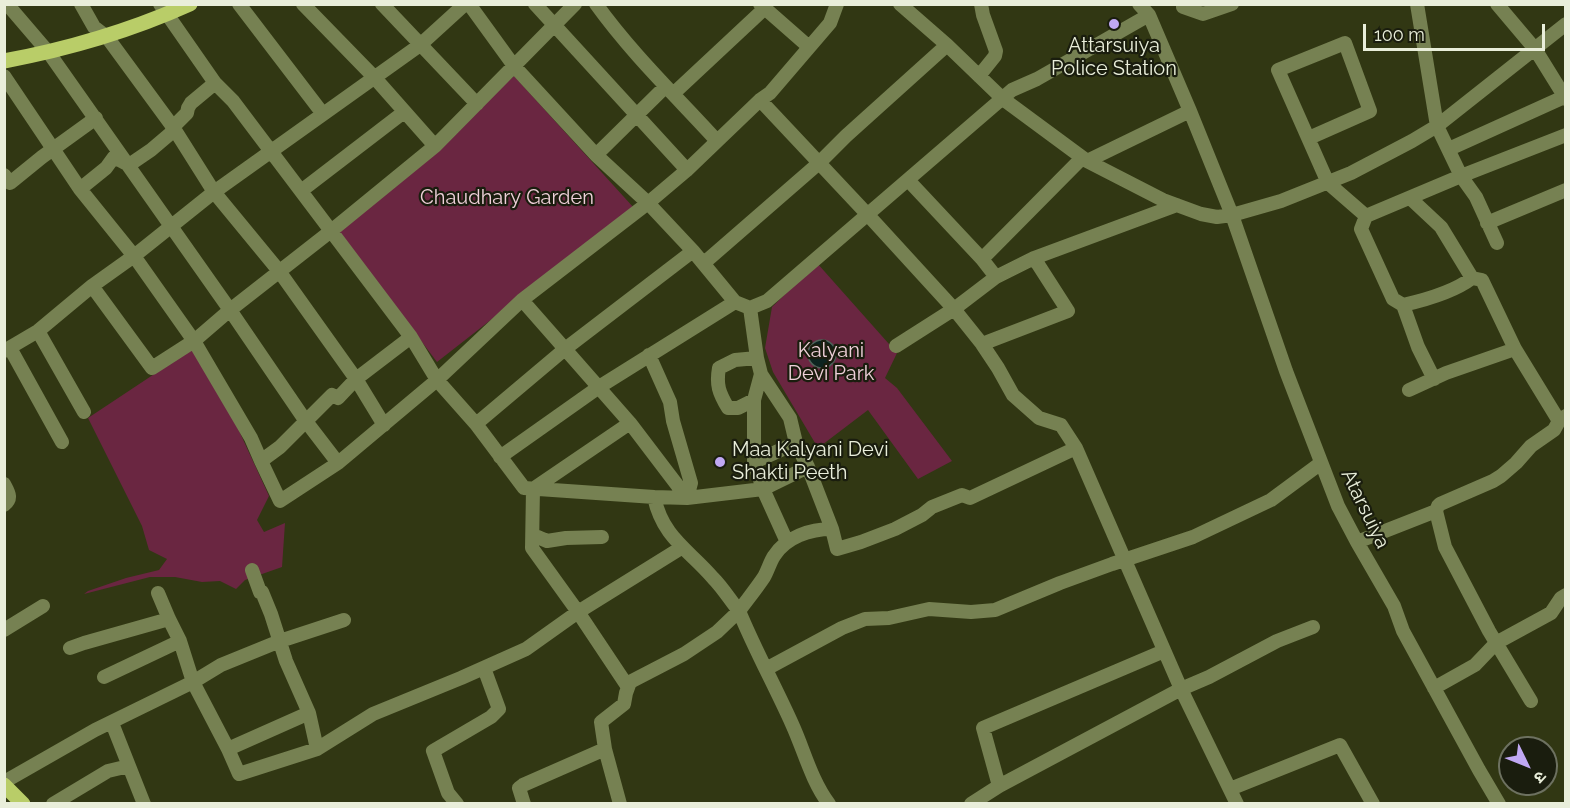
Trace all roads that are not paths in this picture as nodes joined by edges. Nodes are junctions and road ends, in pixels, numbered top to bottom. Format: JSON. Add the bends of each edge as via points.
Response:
{"nodes":[{"id":1,"x":7,"y":4,"type":"edge"},
{"id":2,"x":81,"y":4,"type":"edge"},
{"id":3,"x":190,"y":4,"type":"edge"},
{"id":4,"x":239,"y":4,"type":"edge"},
{"id":5,"x":303,"y":4,"type":"edge"},
{"id":6,"x":382,"y":4,"type":"edge"},
{"id":7,"x":467,"y":4,"type":"edge"},
{"id":8,"x":536,"y":4,"type":"edge"},
{"id":9,"x":575,"y":4,"type":"edge"},
{"id":10,"x":596,"y":4,"type":"edge"},
{"id":11,"x":837,"y":4,"type":"edge"},
{"id":12,"x":900,"y":4,"type":"edge"},
{"id":13,"x":981,"y":4,"type":"edge"},
{"id":14,"x":1139,"y":4,"type":"edge"},
{"id":15,"x":1233,"y":4,"type":"edge"},
{"id":16,"x":1417,"y":4,"type":"edge"},
{"id":17,"x":1497,"y":4,"type":"edge"},
{"id":18,"x":762,"y":7,"type":"edge"},
{"id":19,"x":1183,"y":7,"type":"dead end"},
{"id":20,"x":163,"y":10,"type":"edge"},
{"id":21,"x":1149,"y":15,"type":"junction"},
{"id":22,"x":1566,"y":24,"type":"edge"},
{"id":23,"x":555,"y":26,"type":"junction"},
{"id":24,"x":107,"y":37,"type":"junction"},
{"id":25,"x":420,"y":45,"type":"junction"},
{"id":26,"x":947,"y":45,"type":"junction"},
{"id":27,"x":809,"y":47,"type":"junction"},
{"id":28,"x":1535,"y":49,"type":"junction"},
{"id":29,"x":49,"y":53,"type":"junction"},
{"id":30,"x":4,"y":61,"type":"edge"},
{"id":31,"x":514,"y":66,"type":"junction"},
{"id":32,"x":4,"y":76,"type":"edge"},
{"id":33,"x":979,"y":76,"type":"junction"},
{"id":34,"x":374,"y":77,"type":"junction"},
{"id":35,"x":214,"y":83,"type":"junction"},
{"id":36,"x":669,"y":90,"type":"junction"},
{"id":37,"x":1565,"y":98,"type":"edge"},
{"id":38,"x":1003,"y":99,"type":"junction"},
{"id":39,"x":760,"y":100,"type":"junction"},
{"id":40,"x":477,"y":104,"type":"junction"},
{"id":41,"x":1190,"y":111,"type":"junction"},
{"id":42,"x":404,"y":112,"type":"junction"},
{"id":43,"x":322,"y":114,"type":"junction"},
{"id":44,"x":636,"y":115,"type":"junction"},
{"id":45,"x":96,"y":118,"type":"junction"},
{"id":46,"x":172,"y":126,"type":"junction"},
{"id":47,"x":1437,"y":126,"type":"junction"},
{"id":48,"x":1566,"y":135,"type":"edge"},
{"id":49,"x":1309,"y":138,"type":"junction"},
{"id":50,"x":717,"y":141,"type":"junction"},
{"id":51,"x":435,"y":146,"type":"junction"},
{"id":52,"x":54,"y":148,"type":"junction"},
{"id":53,"x":1449,"y":149,"type":"junction"},
{"id":54,"x":271,"y":151,"type":"junction"},
{"id":55,"x":596,"y":155,"type":"junction"},
{"id":56,"x":1084,"y":159,"type":"junction"},
{"id":57,"x":819,"y":163,"type":"junction"},
{"id":58,"x":129,"y":165,"type":"junction"},
{"id":59,"x":687,"y":170,"type":"junction"},
{"id":60,"x":4,"y":175,"type":"edge"},
{"id":61,"x":1461,"y":176,"type":"junction"},
{"id":62,"x":908,"y":180,"type":"junction"},
{"id":63,"x":1328,"y":183,"type":"junction"},
{"id":64,"x":81,"y":189,"type":"junction"},
{"id":65,"x":1566,"y":190,"type":"edge"},
{"id":66,"x":301,"y":191,"type":"junction"},
{"id":67,"x":214,"y":192,"type":"junction"},
{"id":68,"x":1410,"y":198,"type":"junction"},
{"id":69,"x":648,"y":203,"type":"junction"},
{"id":70,"x":1177,"y":205,"type":"junction"},
{"id":71,"x":868,"y":215,"type":"junction"},
{"id":72,"x":1232,"y":215,"type":"junction"},
{"id":73,"x":1366,"y":216,"type":"junction"},
{"id":74,"x":1487,"y":223,"type":"junction"},
{"id":75,"x":171,"y":227,"type":"junction"},
{"id":76,"x":331,"y":231,"type":"junction"},
{"id":77,"x":1497,"y":243,"type":"dead end"},
{"id":78,"x":693,"y":251,"type":"junction"},
{"id":79,"x":134,"y":256,"type":"junction"},
{"id":80,"x":1034,"y":258,"type":"junction"},
{"id":81,"x":982,"y":259,"type":"junction"},
{"id":82,"x":704,"y":263,"type":"junction"},
{"id":83,"x":279,"y":271,"type":"junction"},
{"id":84,"x":996,"y":277,"type":"junction"},
{"id":85,"x":1472,"y":278,"type":"junction"},
{"id":86,"x":92,"y":286,"type":"junction"},
{"id":87,"x":522,"y":300,"type":"junction"},
{"id":88,"x":735,"y":302,"type":"junction"},
{"id":89,"x":1403,"y":305,"type":"junction"},
{"id":90,"x":750,"y":308,"type":"junction"},
{"id":91,"x":954,"y":309,"type":"junction"},
{"id":92,"x":230,"y":310,"type":"junction"},
{"id":93,"x":38,"y":331,"type":"junction"},
{"id":94,"x":411,"y":337,"type":"junction"},
{"id":95,"x":194,"y":341,"type":"junction"},
{"id":96,"x":982,"y":344,"type":"junction"},
{"id":97,"x":896,"y":346,"type":"dead end"},
{"id":98,"x":7,"y":349,"type":"edge"},
{"id":99,"x":565,"y":349,"type":"junction"},
{"id":100,"x":1515,"y":349,"type":"junction"},
{"id":101,"x":649,"y":355,"type":"junction"},
{"id":102,"x":757,"y":358,"type":"junction"},
{"id":103,"x":761,"y":374,"type":"junction"},
{"id":104,"x":356,"y":379,"type":"junction"},
{"id":105,"x":1434,"y":379,"type":"junction"},
{"id":106,"x":437,"y":380,"type":"junction"},
{"id":107,"x":599,"y":387,"type":"junction"},
{"id":108,"x":1409,"y":390,"type":"dead end"},
{"id":109,"x":754,"y":400,"type":"junction"},
{"id":110,"x":84,"y":412,"type":"dead end"},
{"id":111,"x":1562,"y":419,"type":"edge"},
{"id":112,"x":305,"y":420,"type":"junction"},
{"id":113,"x":630,"y":423,"type":"junction"},
{"id":114,"x":476,"y":424,"type":"junction"},
{"id":115,"x":384,"y":425,"type":"junction"},
{"id":116,"x":62,"y":442,"type":"dead end"},
{"id":117,"x":796,"y":443,"type":"junction"},
{"id":118,"x":1076,"y":448,"type":"junction"},
{"id":119,"x":500,"y":457,"type":"junction"},
{"id":120,"x":261,"y":461,"type":"junction"},
{"id":121,"x":754,"y":462,"type":"junction"},
{"id":122,"x":338,"y":463,"type":"junction"},
{"id":123,"x":1321,"y":463,"type":"junction"},
{"id":124,"x":808,"y":467,"type":"junction"},
{"id":125,"x":4,"y":484,"type":"edge"},
{"id":126,"x":533,"y":489,"type":"junction"},
{"id":127,"x":763,"y":489,"type":"junction"},
{"id":128,"x":654,"y":496,"type":"junction"},
{"id":129,"x":687,"y":498,"type":"junction"},
{"id":130,"x":4,"y":505,"type":"edge"},
{"id":131,"x":1436,"y":511,"type":"junction"},
{"id":132,"x":832,"y":530,"type":"junction"},
{"id":133,"x":532,"y":535,"type":"junction"},
{"id":134,"x":602,"y":537,"type":"dead end"},
{"id":135,"x":787,"y":542,"type":"junction"},
{"id":136,"x":1357,"y":543,"type":"junction"},
{"id":137,"x":681,"y":548,"type":"junction"},
{"id":138,"x":1125,"y":559,"type":"junction"},
{"id":139,"x":252,"y":570,"type":"dead end"},
{"id":140,"x":158,"y":592,"type":"dead end"},
{"id":141,"x":1566,"y":595,"type":"edge"},
{"id":142,"x":43,"y":606,"type":"dead end"},
{"id":143,"x":739,"y":611,"type":"junction"},
{"id":144,"x":578,"y":612,"type":"junction"},
{"id":145,"x":169,"y":619,"type":"junction"},
{"id":146,"x":344,"y":620,"type":"dead end"},
{"id":147,"x":1313,"y":627,"type":"dead end"},
{"id":148,"x":4,"y":630,"type":"edge"},
{"id":149,"x":180,"y":641,"type":"junction"},
{"id":150,"x":280,"y":641,"type":"junction"},
{"id":151,"x":1496,"y":643,"type":"junction"},
{"id":152,"x":70,"y":648,"type":"dead end"},
{"id":153,"x":1164,"y":651,"type":"junction"},
{"id":154,"x":484,"y":668,"type":"junction"},
{"id":155,"x":766,"y":669,"type":"junction"},
{"id":156,"x":104,"y":677,"type":"dead end"},
{"id":157,"x":193,"y":682,"type":"junction"},
{"id":158,"x":628,"y":687,"type":"junction"},
{"id":159,"x":1434,"y":688,"type":"junction"},
{"id":160,"x":1181,"y":689,"type":"junction"},
{"id":161,"x":1531,"y":701,"type":"dead end"},
{"id":162,"x":309,"y":713,"type":"junction"},
{"id":163,"x":112,"y":723,"type":"junction"},
{"id":164,"x":228,"y":749,"type":"junction"},
{"id":165,"x":317,"y":749,"type":"junction"},
{"id":166,"x":605,"y":749,"type":"junction"},
{"id":167,"x":129,"y":766,"type":"junction"},
{"id":168,"x":4,"y":783,"type":"edge"},
{"id":169,"x":999,"y":786,"type":"junction"},
{"id":170,"x":1230,"y":789,"type":"junction"},
{"id":171,"x":519,"y":802,"type":"edge"},
{"id":172,"x":23,"y":804,"type":"edge"},
{"id":173,"x":53,"y":804,"type":"edge"},
{"id":174,"x":144,"y":804,"type":"edge"},
{"id":175,"x":457,"y":804,"type":"edge"},
{"id":176,"x":620,"y":804,"type":"edge"},
{"id":177,"x":829,"y":804,"type":"edge"},
{"id":178,"x":971,"y":804,"type":"edge"},
{"id":179,"x":1237,"y":804,"type":"edge"},
{"id":180,"x":1373,"y":804,"type":"edge"},
{"id":181,"x":1499,"y":804,"type":"edge"}],
"edges":[{"from":1,"to":29,"type":"street"},
{"from":2,"to":24,"type":"street","via":[[94,27]]},
{"from":3,"to":20,"type":"main road"},
{"from":4,"to":43,"type":"street"},
{"from":5,"to":34,"type":"street"},
{"from":6,"to":25,"type":"street"},
{"from":7,"to":25,"type":"street"},
{"from":7,"to":31,"type":"street"},
{"from":8,"to":23,"type":"street"},
{"from":9,"to":23,"type":"street"},
{"from":10,"to":36,"type":"street"},
{"from":11,"to":27,"type":"street","via":[[830,23]]},
{"from":12,"to":26,"type":"street"},
{"from":13,"to":33,"type":"street","via":[[996,51]]},
{"from":14,"to":21,"type":"street","name":"Atarsuiya"},
{"from":15,"to":19,"type":"street","via":[[1203,14]]},
{"from":16,"to":47,"type":"street"},
{"from":17,"to":28,"type":"street"},
{"from":18,"to":27,"type":"street"},
{"from":18,"to":36,"type":"street"},
{"from":20,"to":24,"type":"main road"},
{"from":20,"to":35,"type":"street"},
{"from":21,"to":38,"type":"street","via":[[1012,90]]},
{"from":21,"to":41,"type":"street","name":"Atarsuiya"},
{"from":22,"to":28,"type":"street"},
{"from":23,"to":31,"type":"street"},
{"from":23,"to":44,"type":"street"},
{"from":24,"to":29,"type":"main road"},
{"from":24,"to":46,"type":"street"},
{"from":25,"to":34,"type":"street"},
{"from":25,"to":40,"type":"street"},
{"from":26,"to":33,"type":"street"},
{"from":26,"to":57,"type":"street"},
{"from":27,"to":39,"type":"street"},
{"from":28,"to":37,"type":"street"},
{"from":28,"to":47,"type":"street"},
{"from":29,"to":30,"type":"main road"},
{"from":29,"to":45,"type":"street"},
{"from":31,"to":40,"type":"street"},
{"from":31,"to":55,"type":"street"},
{"from":32,"to":52,"type":"street"},
{"from":33,"to":38,"type":"street"},
{"from":34,"to":42,"type":"street"},
{"from":34,"to":43,"type":"street"},
{"from":35,"to":46,"type":"street"},
{"from":35,"to":54,"type":"street"},
{"from":36,"to":44,"type":"street"},
{"from":36,"to":50,"type":"street"},
{"from":37,"to":53,"type":"street"},
{"from":38,"to":56,"type":"street"},
{"from":38,"to":62,"type":"street"},
{"from":39,"to":50,"type":"street"},
{"from":39,"to":57,"type":"street"},
{"from":40,"to":51,"type":"street"},
{"from":41,"to":56,"type":"street"},
{"from":41,"to":72,"type":"street","name":"Atarsuiya"},
{"from":42,"to":51,"type":"street"},
{"from":42,"to":66,"type":"street"},
{"from":43,"to":54,"type":"street"},
{"from":44,"to":55,"type":"street"},
{"from":44,"to":59,"type":"street"},
{"from":45,"to":52,"type":"street"},
{"from":45,"to":58,"type":"street"},
{"from":46,"to":58,"type":"street","via":[[171,133]]},
{"from":46,"to":67,"type":"street"},
{"from":47,"to":53,"type":"street"},
{"from":47,"to":63,"type":"street"},
{"from":48,"to":61,"type":"street"},
{"from":49,"to":49,"type":"street","via":[[1278,70],[1345,44],[1370,111]]},
{"from":49,"to":63,"type":"street"},
{"from":50,"to":59,"type":"street"},
{"from":51,"to":76,"type":"street"},
{"from":52,"to":60,"type":"street","via":[[10,183]]},
{"from":52,"to":64,"type":"street"},
{"from":53,"to":61,"type":"street"},
{"from":54,"to":66,"type":"street"},
{"from":54,"to":67,"type":"street"},
{"from":55,"to":69,"type":"street"},
{"from":56,"to":70,"type":"street"},
{"from":56,"to":81,"type":"street"},
{"from":57,"to":71,"type":"street"},
{"from":57,"to":82,"type":"street"},
{"from":58,"to":64,"type":"street","via":[[114,157]]},
{"from":58,"to":75,"type":"street"},
{"from":59,"to":69,"type":"street"},
{"from":61,"to":68,"type":"street"},
{"from":61,"to":74,"type":"street","via":[[1476,196]]},
{"from":62,"to":71,"type":"street"},
{"from":62,"to":81,"type":"street"},
{"from":63,"to":72,"type":"street"},
{"from":63,"to":73,"type":"street"},
{"from":64,"to":79,"type":"street"},
{"from":65,"to":74,"type":"street"},
{"from":66,"to":76,"type":"street"},
{"from":67,"to":75,"type":"street"},
{"from":67,"to":83,"type":"street"},
{"from":68,"to":73,"type":"street"},
{"from":68,"to":85,"type":"street","via":[[1441,227]]},
{"from":69,"to":78,"type":"street"},
{"from":69,"to":87,"type":"street"},
{"from":70,"to":72,"type":"street","via":[[1216,217]]},
{"from":70,"to":80,"type":"street"},
{"from":71,"to":90,"type":"street","via":[[767,301]]},
{"from":71,"to":91,"type":"street"},
{"from":72,"to":123,"type":"street","name":"Atarsuiya"},
{"from":73,"to":89,"type":"street","via":[[1361,229],[1394,299]]},
{"from":74,"to":77,"type":"street"},
{"from":75,"to":79,"type":"street"},
{"from":75,"to":92,"type":"street"},
{"from":76,"to":83,"type":"street"},
{"from":76,"to":94,"type":"street"},
{"from":78,"to":82,"type":"street"},
{"from":78,"to":99,"type":"street"},
{"from":79,"to":86,"type":"street"},
{"from":79,"to":95,"type":"street"},
{"from":80,"to":84,"type":"street"},
{"from":80,"to":96,"type":"street","via":[[1068,311]]},
{"from":81,"to":84,"type":"street"},
{"from":82,"to":88,"type":"street"},
{"from":83,"to":92,"type":"street"},
{"from":83,"to":104,"type":"street"},
{"from":84,"to":91,"type":"street"},
{"from":85,"to":89,"type":"street"},
{"from":85,"to":100,"type":"street","via":[[1482,280]]},
{"from":86,"to":93,"type":"street"},
{"from":86,"to":95,"type":"street","via":[[152,368]]},
{"from":87,"to":99,"type":"street"},
{"from":87,"to":106,"type":"street"},
{"from":88,"to":90,"type":"street"},
{"from":88,"to":101,"type":"street"},
{"from":89,"to":105,"type":"street"},
{"from":90,"to":102,"type":"street"},
{"from":91,"to":96,"type":"street"},
{"from":91,"to":97,"type":"street"},
{"from":92,"to":95,"type":"street"},
{"from":92,"to":112,"type":"street"},
{"from":93,"to":98,"type":"street"},
{"from":93,"to":110,"type":"street"},
{"from":94,"to":104,"type":"street"},
{"from":94,"to":106,"type":"street"},
{"from":95,"to":120,"type":"street"},
{"from":96,"to":118,"type":"street","via":[[1013,395],[1039,418],[1061,425]]},
{"from":98,"to":116,"type":"street"},
{"from":99,"to":107,"type":"street"},
{"from":99,"to":114,"type":"street"},
{"from":100,"to":105,"type":"street"},
{"from":100,"to":111,"type":"street"},
{"from":101,"to":107,"type":"street"},
{"from":101,"to":129,"type":"street","via":[[670,402],[691,483]]},
{"from":102,"to":103,"type":"street"},
{"from":102,"to":109,"type":"street","via":[[735,360],[719,368],[716,381],[728,408]]},
{"from":103,"to":109,"type":"street"},
{"from":103,"to":117,"type":"street","via":[[790,418]]},
{"from":104,"to":112,"type":"street","via":[[338,398],[332,395]]},
{"from":104,"to":115,"type":"street"},
{"from":105,"to":108,"type":"street"},
{"from":106,"to":114,"type":"street"},
{"from":106,"to":115,"type":"street"},
{"from":107,"to":113,"type":"street"},
{"from":107,"to":119,"type":"street"},
{"from":109,"to":121,"type":"street"},
{"from":111,"to":131,"type":"street","via":[[1493,482],[1440,504]]},
{"from":112,"to":120,"type":"street"},
{"from":112,"to":122,"type":"street"},
{"from":113,"to":126,"type":"street"},
{"from":113,"to":129,"type":"street"},
{"from":114,"to":119,"type":"street"},
{"from":115,"to":122,"type":"street"},
{"from":117,"to":121,"type":"street"},
{"from":117,"to":124,"type":"street"},
{"from":118,"to":132,"type":"street","via":[[970,498],[962,495],[932,507],[895,529],[861,542],[837,549]]},
{"from":118,"to":138,"type":"street"},
{"from":119,"to":126,"type":"street","via":[[524,488]]},
{"from":120,"to":122,"type":"street","via":[[280,501]]},
{"from":121,"to":127,"type":"street"},
{"from":123,"to":136,"type":"street","name":"Atarsuiya"},
{"from":123,"to":138,"type":"street","via":[[1271,500],[1193,537]]},
{"from":124,"to":127,"type":"street"},
{"from":124,"to":132,"type":"street"},
{"from":125,"to":130,"type":"street","via":[[10,496]]},
{"from":126,"to":128,"type":"street"},
{"from":126,"to":133,"type":"street"},
{"from":127,"to":129,"type":"street"},
{"from":127,"to":135,"type":"street"},
{"from":128,"to":129,"type":"street"},
{"from":128,"to":137,"type":"street","via":[[660,518]]},
{"from":131,"to":136,"type":"street"},
{"from":131,"to":151,"type":"street","via":[[1445,547]]},
{"from":132,"to":135,"type":"street","via":[[820,529]]},
{"from":133,"to":134,"type":"street","via":[[547,541]]},
{"from":133,"to":144,"type":"street","via":[[532,548]]},
{"from":135,"to":143,"type":"street"},
{"from":136,"to":159,"type":"street","name":"Atarsuiya","via":[[1394,606]]},
{"from":137,"to":143,"type":"street","via":[[714,578]]},
{"from":137,"to":144,"type":"street"},
{"from":138,"to":153,"type":"street"},
{"from":138,"to":155,"type":"street","via":[[995,610],[929,609],[865,619]]},
{"from":139,"to":150,"type":"street"},
{"from":140,"to":145,"type":"street"},
{"from":141,"to":151,"type":"street","via":[[1551,613]]},
{"from":142,"to":148,"type":"street"},
{"from":143,"to":155,"type":"street"},
{"from":143,"to":158,"type":"street","via":[[717,632],[630,682]]},
{"from":144,"to":154,"type":"street","via":[[526,649]]},
{"from":144,"to":158,"type":"street"},
{"from":145,"to":149,"type":"street"},
{"from":145,"to":152,"type":"street"},
{"from":146,"to":150,"type":"street"},
{"from":147,"to":160,"type":"street"},
{"from":149,"to":156,"type":"street"},
{"from":149,"to":157,"type":"street"},
{"from":150,"to":157,"type":"street","via":[[221,665]]},
{"from":150,"to":162,"type":"street"},
{"from":151,"to":159,"type":"street","via":[[1475,665]]},
{"from":151,"to":161,"type":"street"},
{"from":153,"to":160,"type":"street"},
{"from":153,"to":169,"type":"street","via":[[983,728]]},
{"from":154,"to":165,"type":"street","via":[[373,714]]},
{"from":154,"to":175,"type":"street","via":[[499,709],[433,751],[448,793]]},
{"from":155,"to":177,"type":"street","via":[[820,792]]},
{"from":157,"to":163,"type":"street"},
{"from":157,"to":164,"type":"street"},
{"from":158,"to":166,"type":"street","via":[[624,704],[601,722]]},
{"from":159,"to":181,"type":"street","name":"Atarsuiya"},
{"from":160,"to":169,"type":"street"},
{"from":160,"to":170,"type":"street"},
{"from":162,"to":164,"type":"street"},
{"from":162,"to":165,"type":"street"},
{"from":163,"to":167,"type":"street"},
{"from":163,"to":168,"type":"street"},
{"from":164,"to":165,"type":"street","via":[[238,774]]},
{"from":166,"to":171,"type":"street","via":[[523,785],[519,788]]},
{"from":166,"to":176,"type":"street"},
{"from":167,"to":173,"type":"street","via":[[108,771]]},
{"from":167,"to":174,"type":"street"},
{"from":168,"to":172,"type":"main road"},
{"from":169,"to":178,"type":"street"},
{"from":170,"to":179,"type":"street"},
{"from":170,"to":180,"type":"street","via":[[1340,745]]}]}
